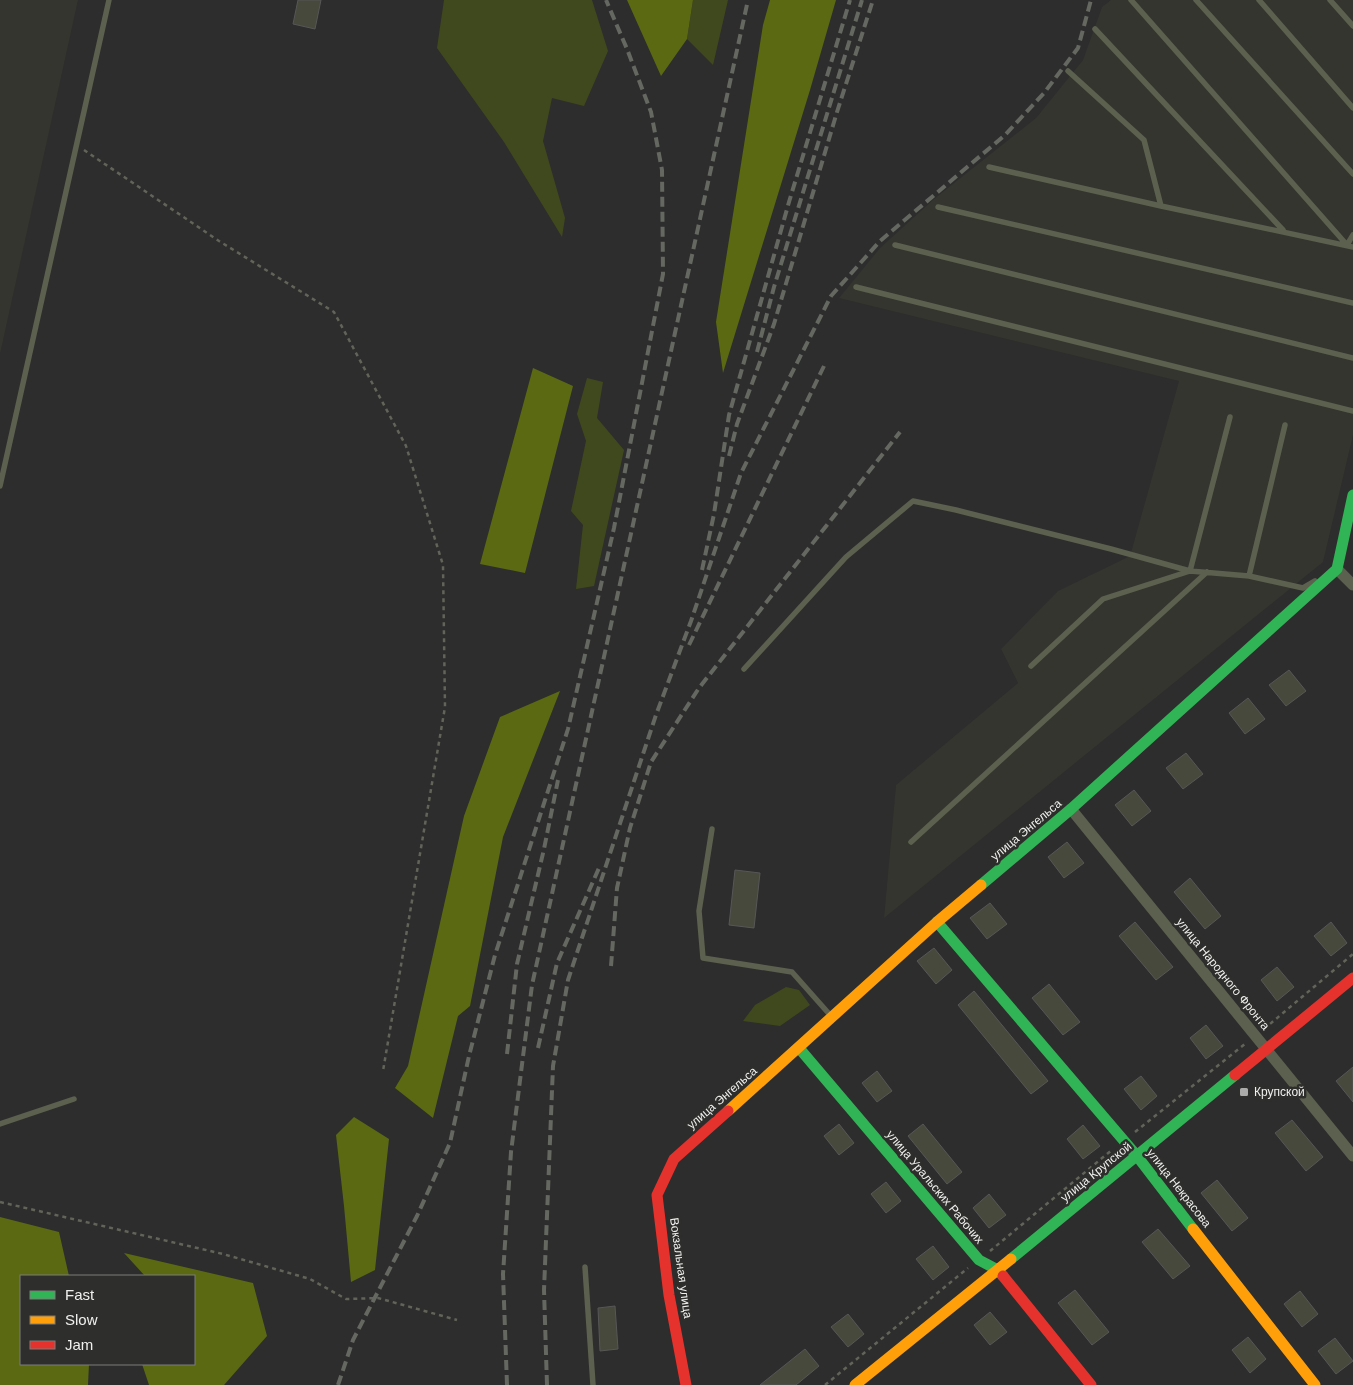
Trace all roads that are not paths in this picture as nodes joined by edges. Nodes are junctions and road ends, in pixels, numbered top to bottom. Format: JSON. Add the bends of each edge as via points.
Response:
{"nodes":[{"id":1,"x":109,"y":0,"type":"edge"},
{"id":2,"x":1131,"y":0,"type":"edge"},
{"id":3,"x":1196,"y":0,"type":"edge"},
{"id":4,"x":1259,"y":0,"type":"edge"},
{"id":5,"x":1330,"y":0,"type":"edge"},
{"id":6,"x":1353,"y":26,"type":"edge"},
{"id":7,"x":1095,"y":29,"type":"dead end"},
{"id":8,"x":1068,"y":71,"type":"dead end"},
{"id":9,"x":1353,"y":108,"type":"edge"},
{"id":10,"x":989,"y":167,"type":"dead end"},
{"id":11,"x":1353,"y":174,"type":"edge"},
{"id":12,"x":1161,"y":206,"type":"junction"},
{"id":13,"x":938,"y":207,"type":"dead end"},
{"id":14,"x":1283,"y":231,"type":"junction"},
{"id":15,"x":1353,"y":235,"type":"edge"},
{"id":16,"x":895,"y":245,"type":"dead end"},
{"id":17,"x":1350,"y":246,"type":"edge"},
{"id":18,"x":856,"y":286,"type":"dead end"},
{"id":19,"x":1353,"y":303,"type":"edge"},
{"id":20,"x":1353,"y":358,"type":"edge"},
{"id":21,"x":1353,"y":411,"type":"edge"},
{"id":22,"x":1230,"y":416,"type":"dead end"},
{"id":23,"x":1285,"y":425,"type":"dead end"},
{"id":24,"x":0,"y":486,"type":"edge"},
{"id":25,"x":1353,"y":495,"type":"edge"},
{"id":26,"x":1337,"y":569,"type":"junction"},
{"id":27,"x":1190,"y":571,"type":"junction"},
{"id":28,"x":1207,"y":572,"type":"junction"},
{"id":29,"x":1249,"y":576,"type":"junction"},
{"id":30,"x":1353,"y":585,"type":"edge"},
{"id":31,"x":1031,"y":666,"type":"dead end"},
{"id":32,"x":744,"y":669,"type":"dead end"},
{"id":33,"x":1071,"y":809,"type":"junction"},
{"id":34,"x":712,"y":829,"type":"dead end"},
{"id":35,"x":911,"y":842,"type":"dead end"},
{"id":36,"x":937,"y":922,"type":"junction"},
{"id":37,"x":1353,"y":978,"type":"edge"},
{"id":38,"x":832,"y":1018,"type":"junction"},
{"id":39,"x":799,"y":1048,"type":"junction"},
{"id":40,"x":1266,"y":1049,"type":"junction"},
{"id":41,"x":74,"y":1099,"type":"dead end"},
{"id":42,"x":0,"y":1124,"type":"edge"},
{"id":43,"x":1137,"y":1156,"type":"junction"},
{"id":44,"x":1353,"y":1156,"type":"edge"},
{"id":45,"x":674,"y":1159,"type":"joint"},
{"id":46,"x":585,"y":1267,"type":"dead end"},
{"id":47,"x":998,"y":1270,"type":"junction"},
{"id":48,"x":593,"y":1385,"type":"edge"},
{"id":49,"x":686,"y":1385,"type":"edge"},
{"id":50,"x":855,"y":1385,"type":"edge"},
{"id":51,"x":1092,"y":1385,"type":"edge"},
{"id":52,"x":1316,"y":1385,"type":"edge"}],
"edges":[{"from":1,"to":24,"type":"lane"},
{"from":2,"to":17,"type":"lane"},
{"from":3,"to":11,"type":"lane"},
{"from":4,"to":9,"type":"lane"},
{"from":5,"to":6,"type":"lane"},
{"from":7,"to":14,"type":"lane"},
{"from":8,"to":12,"type":"lane","via":[[1144,140]]},
{"from":10,"to":12,"type":"lane"},
{"from":12,"to":14,"type":"lane"},
{"from":13,"to":19,"type":"lane"},
{"from":14,"to":17,"type":"lane"},
{"from":15,"to":17,"type":"lane"},
{"from":16,"to":20,"type":"lane"},
{"from":18,"to":21,"type":"lane"},
{"from":22,"to":27,"type":"lane"},
{"from":23,"to":29,"type":"lane"},
{"from":25,"to":26,"type":"street"},
{"from":26,"to":29,"type":"lane","via":[[1303,588]]},
{"from":26,"to":30,"type":"street"},
{"from":26,"to":33,"type":"street","name":"улица Энгельса"},
{"from":27,"to":28,"type":"lane"},
{"from":27,"to":31,"type":"lane","via":[[1103,598]]},
{"from":27,"to":32,"type":"lane","via":[[913,501],[846,558]]},
{"from":28,"to":29,"type":"lane"},
{"from":28,"to":35,"type":"lane"},
{"from":33,"to":36,"type":"street","name":"улица Энгельса"},
{"from":33,"to":40,"type":"street","name":"улица Народного Фронта"},
{"from":34,"to":38,"type":"lane","via":[[699,910],[703,958],[792,972]]},
{"from":36,"to":38,"type":"street","name":"улица Энгельса"},
{"from":36,"to":43,"type":"street","name":"улица Некрасова"},
{"from":37,"to":40,"type":"street","name":"улица Крупской"},
{"from":38,"to":39,"type":"street","name":"улица Энгельса"},
{"from":39,"to":45,"type":"street","name":"улица Энгельса"},
{"from":39,"to":47,"type":"street","name":"улица Уральских Рабочих","via":[[979,1260]]},
{"from":40,"to":43,"type":"street","name":"улица Крупской"},
{"from":40,"to":44,"type":"street","name":"улица Народного Фронта"},
{"from":41,"to":42,"type":"lane"},
{"from":43,"to":47,"type":"street","name":"улица Крупской"},
{"from":43,"to":52,"type":"street","name":"улица Некрасова"},
{"from":45,"to":49,"type":"street","name":"Вокзальная улица","via":[[657,1195],[669,1295]]},
{"from":46,"to":48,"type":"lane"},
{"from":47,"to":50,"type":"street","name":"улица Крупской"},
{"from":47,"to":51,"type":"street","name":"улица Уральских Рабочих"}]}
